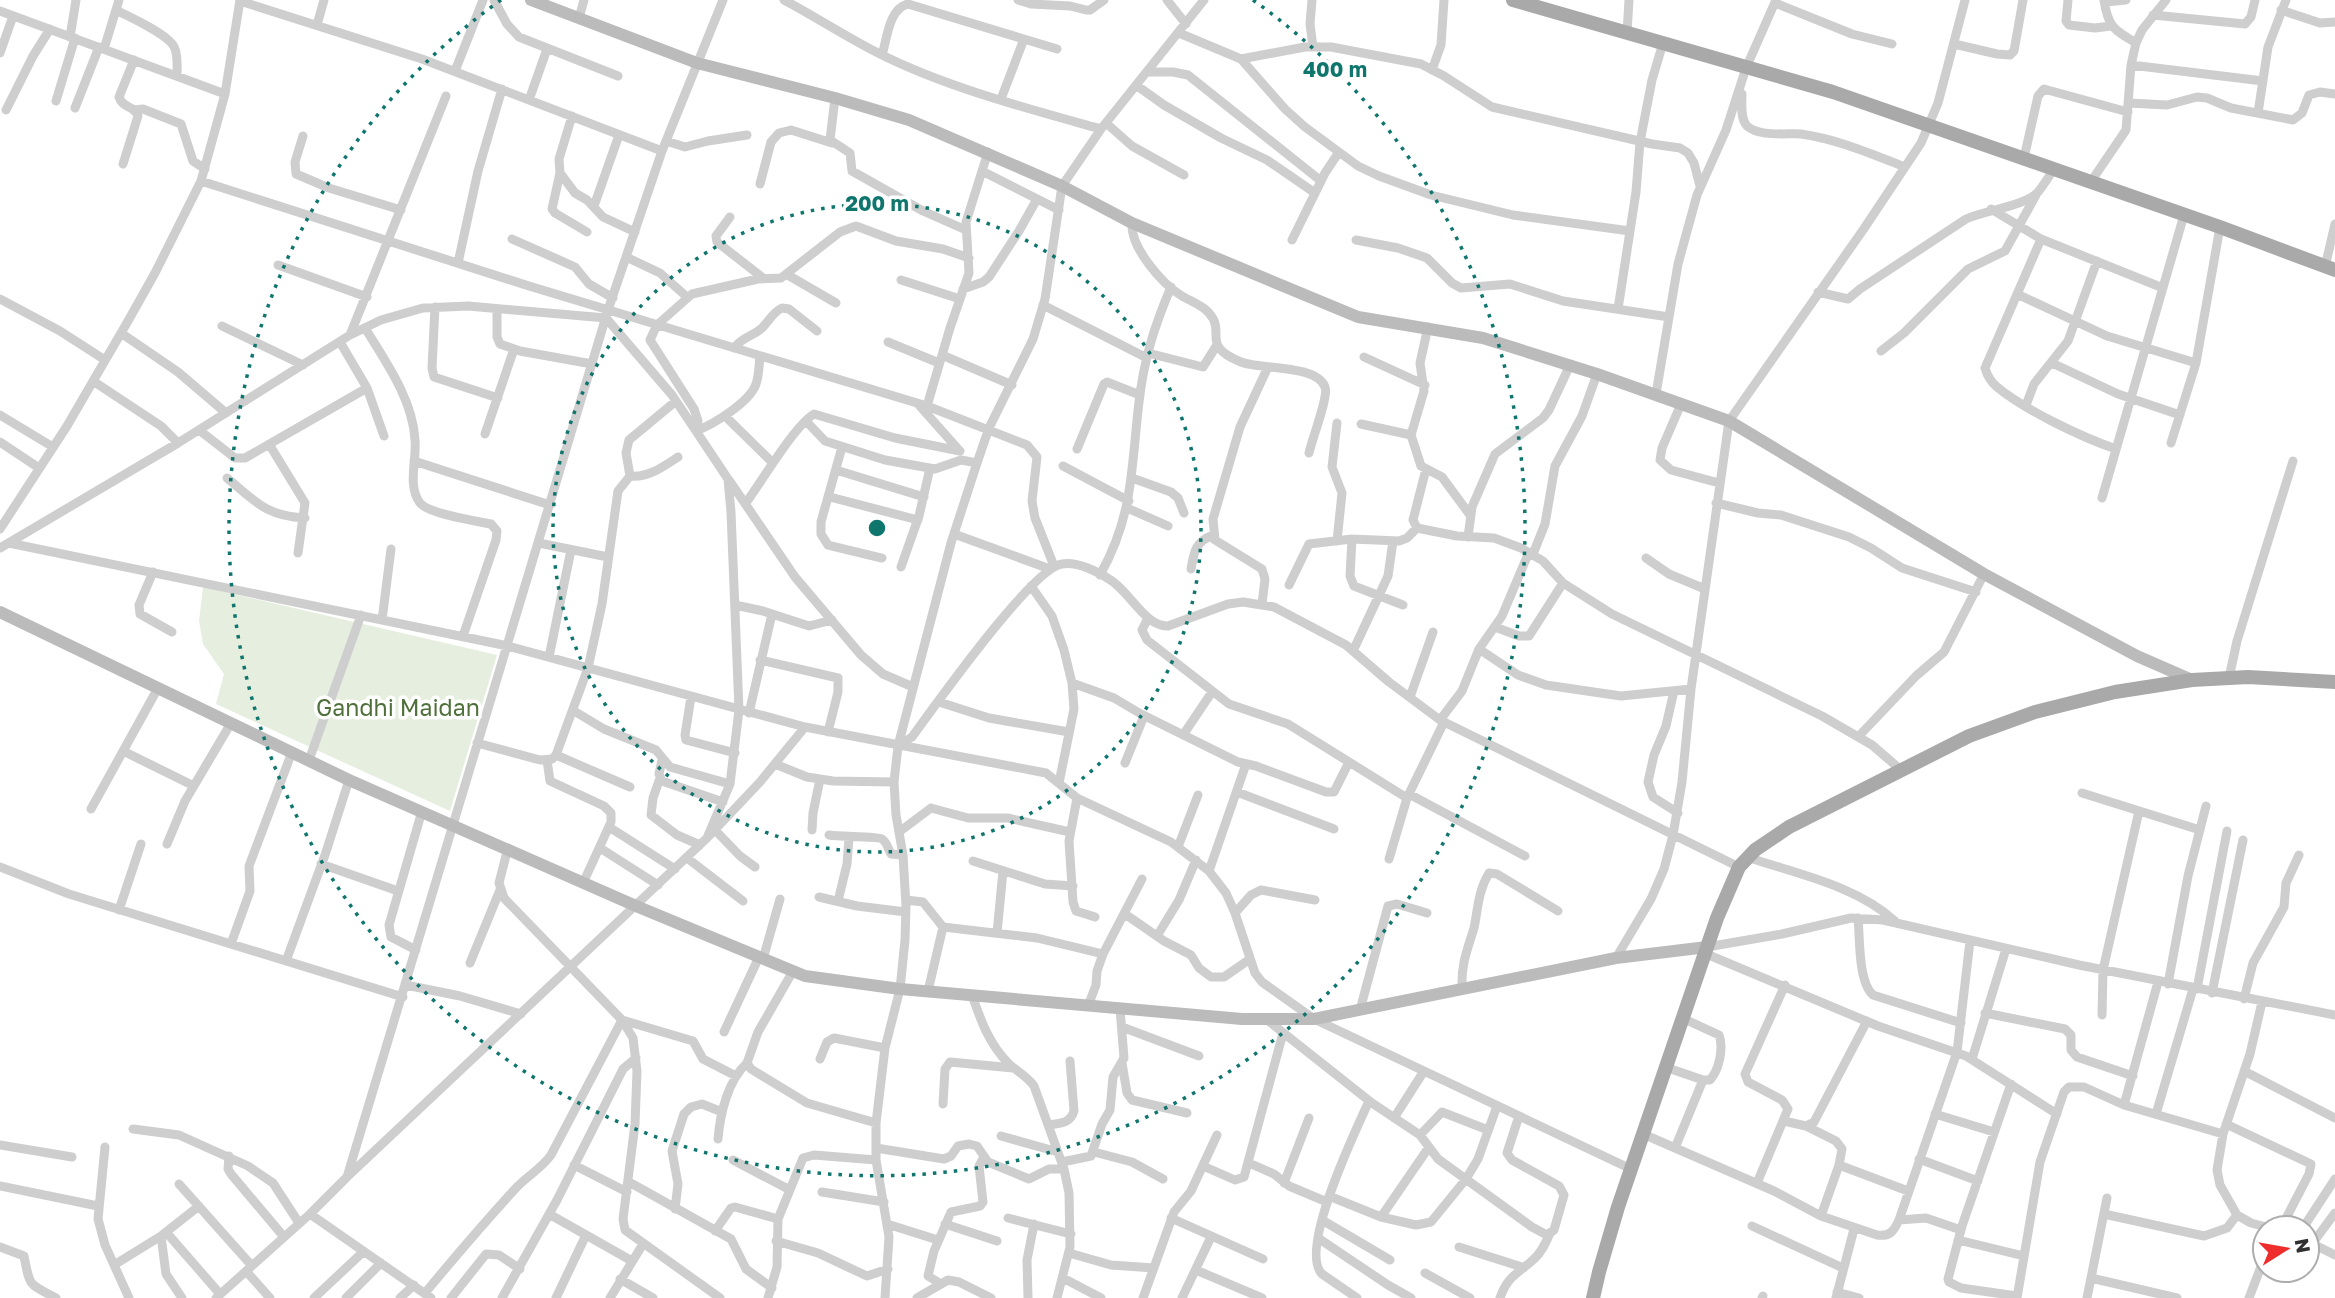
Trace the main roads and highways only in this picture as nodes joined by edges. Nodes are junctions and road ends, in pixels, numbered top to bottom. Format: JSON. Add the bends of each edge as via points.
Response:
{"nodes":[{"id":1,"x":1513,"y":0,"type":"edge"},
{"id":2,"x":2330,"y":268,"type":"edge"},
{"id":3,"x":2335,"y":682,"type":"edge"},
{"id":4,"x":1593,"y":1298,"type":"edge"}],
"edges":[{"from":1,"to":2,"type":"main road","via":[[1833,92]]},
{"from":3,"to":4,"type":"main road","via":[[2192,680],[2103,695],[2006,721],[1789,827],[1743,862],[1665,1067]]}]}
